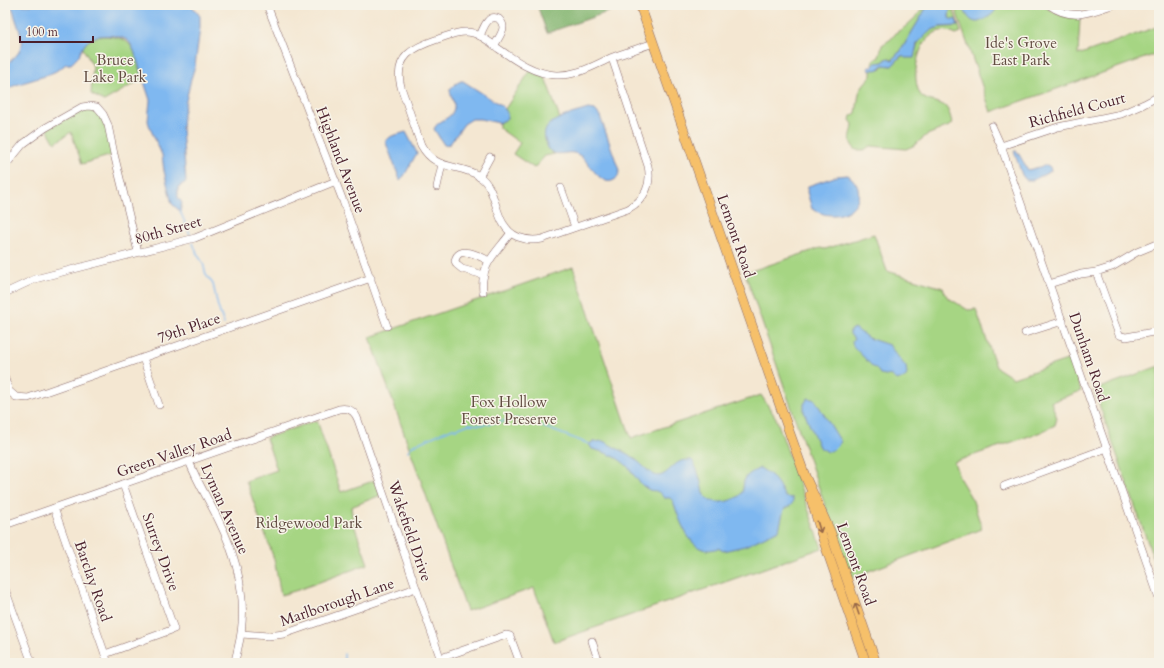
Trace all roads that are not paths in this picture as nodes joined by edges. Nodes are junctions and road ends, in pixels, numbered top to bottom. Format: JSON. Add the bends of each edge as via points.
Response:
{"nodes":[{"id":1,"x":267,"y":5,"type":"edge"},
{"id":2,"x":640,"y":5,"type":"edge"},
{"id":3,"x":1049,"y":5,"type":"edge"},
{"id":4,"x":1112,"y":5,"type":"edge"},
{"id":5,"x":480,"y":36,"type":"junction"},
{"id":6,"x":653,"y":43,"type":"junction"},
{"id":7,"x":495,"y":45,"type":"junction"},
{"id":8,"x":612,"y":58,"type":"junction"},
{"id":9,"x":1159,"y":96,"type":"edge"},
{"id":10,"x":992,"y":126,"type":"dead end"},
{"id":11,"x":1001,"y":146,"type":"junction"},
{"id":12,"x":490,"y":157,"type":"dead end"},
{"id":13,"x":442,"y":164,"type":"junction"},
{"id":14,"x":5,"y":166,"type":"edge"},
{"id":15,"x":479,"y":176,"type":"junction"},
{"id":16,"x":336,"y":181,"type":"junction"},
{"id":17,"x":437,"y":187,"type":"dead end"},
{"id":18,"x":561,"y":188,"type":"dead end"},
{"id":19,"x":575,"y":228,"type":"junction"},
{"id":20,"x":510,"y":234,"type":"junction"},
{"id":21,"x":1159,"y":243,"type":"edge"},
{"id":22,"x":138,"y":252,"type":"junction"},
{"id":23,"x":489,"y":261,"type":"junction"},
{"id":24,"x":1096,"y":272,"type":"junction"},
{"id":25,"x":484,"y":275,"type":"junction"},
{"id":26,"x":370,"y":278,"type":"junction"},
{"id":27,"x":1049,"y":284,"type":"junction"},
{"id":28,"x":5,"y":292,"type":"edge"},
{"id":29,"x":483,"y":292,"type":"dead end"},
{"id":30,"x":1062,"y":320,"type":"junction"},
{"id":31,"x":387,"y":326,"type":"dead end"},
{"id":32,"x":1159,"y":332,"type":"edge"},
{"id":33,"x":1025,"y":333,"type":"dead end"},
{"id":34,"x":143,"y":358,"type":"junction"},
{"id":35,"x":5,"y":379,"type":"edge"},
{"id":36,"x":159,"y":405,"type":"dead end"},
{"id":37,"x":351,"y":410,"type":"joint"},
{"id":38,"x":1107,"y":448,"type":"junction"},
{"id":39,"x":189,"y":460,"type":"junction"},
{"id":40,"x":806,"y":476,"type":"junction"},
{"id":41,"x":123,"y":484,"type":"junction"},
{"id":42,"x":1004,"y":486,"type":"dead end"},
{"id":43,"x":54,"y":508,"type":"junction"},
{"id":44,"x":5,"y":525,"type":"edge"},
{"id":45,"x":416,"y":588,"type":"junction"},
{"id":46,"x":5,"y":589,"type":"edge"},
{"id":47,"x":1159,"y":598,"type":"edge"},
{"id":48,"x":242,"y":634,"type":"junction"},
{"id":49,"x":592,"y":641,"type":"dead end"},
{"id":50,"x":105,"y":654,"type":"junction"},
{"id":51,"x":442,"y":661,"type":"edge"},
{"id":52,"x":32,"y":663,"type":"edge"},
{"id":53,"x":108,"y":663,"type":"edge"},
{"id":54,"x":234,"y":663,"type":"edge"},
{"id":55,"x":520,"y":663,"type":"edge"},
{"id":56,"x":599,"y":663,"type":"edge"},
{"id":57,"x":866,"y":663,"type":"edge"},
{"id":58,"x":876,"y":663,"type":"edge"}],
"edges":[{"from":1,"to":16,"type":"street","name":"Highland Avenue"},
{"from":2,"to":6,"type":"main road","name":"Lemont Road"},
{"from":3,"to":4,"type":"street","via":[[1064,13],[1079,15]]},
{"from":5,"to":7,"type":"street"},
{"from":5,"to":7,"type":"street","via":[[488,20],[497,18],[502,22],[503,28]]},
{"from":5,"to":13,"type":"street","via":[[462,32],[440,38],[417,46],[402,62],[399,77],[401,87],[421,145],[429,156]]},
{"from":6,"to":8,"type":"street"},
{"from":6,"to":40,"type":"main road","name":"Lemont Road"},
{"from":7,"to":8,"type":"street","via":[[530,69],[556,75],[577,73]]},
{"from":8,"to":19,"type":"street","via":[[650,171],[649,182],[645,195],[638,203]]},
{"from":9,"to":11,"type":"street","name":"Richfield Court","via":[[1121,114],[1058,127]]},
{"from":10,"to":11,"type":"street","name":"Dunham Road"},
{"from":11,"to":27,"type":"street","name":"Dunham Road"},
{"from":12,"to":15,"type":"street"},
{"from":13,"to":15,"type":"street"},
{"from":13,"to":17,"type":"street"},
{"from":14,"to":22,"type":"street","via":[[23,144],[46,128],[82,107],[95,107],[100,110],[108,125]]},
{"from":15,"to":20,"type":"street","via":[[488,187],[502,222]]},
{"from":16,"to":22,"type":"street","name":"80th Street","via":[[195,238]]},
{"from":16,"to":26,"type":"street","name":"Highland Avenue"},
{"from":18,"to":19,"type":"street"},
{"from":19,"to":20,"type":"street","via":[[542,239],[525,240]]},
{"from":20,"to":23,"type":"street"},
{"from":21,"to":24,"type":"street","via":[[1136,252],[1112,267]]},
{"from":22,"to":28,"type":"street","name":"80th Street","via":[[35,279]]},
{"from":23,"to":25,"type":"street"},
{"from":23,"to":25,"type":"street","via":[[467,252],[456,257],[455,261],[459,267]]},
{"from":24,"to":27,"type":"street"},
{"from":24,"to":32,"type":"street","via":[[1119,335],[1126,337]]},
{"from":25,"to":29,"type":"street"},
{"from":26,"to":31,"type":"street","name":"Highland Avenue"},
{"from":26,"to":34,"type":"street","name":"79th Place"},
{"from":27,"to":30,"type":"street","name":"Dunham Road"},
{"from":30,"to":33,"type":"street"},
{"from":30,"to":38,"type":"street","name":"Dunham Road"},
{"from":34,"to":35,"type":"street","name":"79th Place","via":[[28,398],[16,397]]},
{"from":34,"to":36,"type":"street"},
{"from":37,"to":39,"type":"street","name":"Green Valley Road","via":[[339,409]]},
{"from":37,"to":45,"type":"street","name":"Wakefield Drive","via":[[358,420]]},
{"from":38,"to":42,"type":"street"},
{"from":38,"to":47,"type":"street","name":"Dunham Road"},
{"from":39,"to":41,"type":"street","name":"Green Valley Road"},
{"from":39,"to":48,"type":"street","name":"Lyman Avenue","via":[[220,522],[236,569],[242,604]]},
{"from":40,"to":57,"type":"main road","name":"Lemont Road","one_way":true,"via":[[821,532]]},
{"from":58,"to":40,"type":"main road","name":"Lemont Road","one_way":true,"via":[[830,531]]},
{"from":41,"to":43,"type":"street","name":"Green Valley Road"},
{"from":41,"to":50,"type":"street","name":"Surrey Drive","via":[[174,629]]},
{"from":43,"to":44,"type":"street","name":"Green Valley Road"},
{"from":43,"to":50,"type":"street","name":"Barclay Road"},
{"from":45,"to":48,"type":"street","name":"Marlborough Lane","via":[[284,634]]},
{"from":45,"to":51,"type":"street","name":"Wakefield Drive"},
{"from":46,"to":52,"type":"street"},
{"from":48,"to":54,"type":"street","name":"Lyman Avenue"},
{"from":49,"to":56,"type":"street"},
{"from":50,"to":53,"type":"street","name":"Barclay Road"},
{"from":51,"to":55,"type":"street","via":[[506,635],[510,636]]}]}
